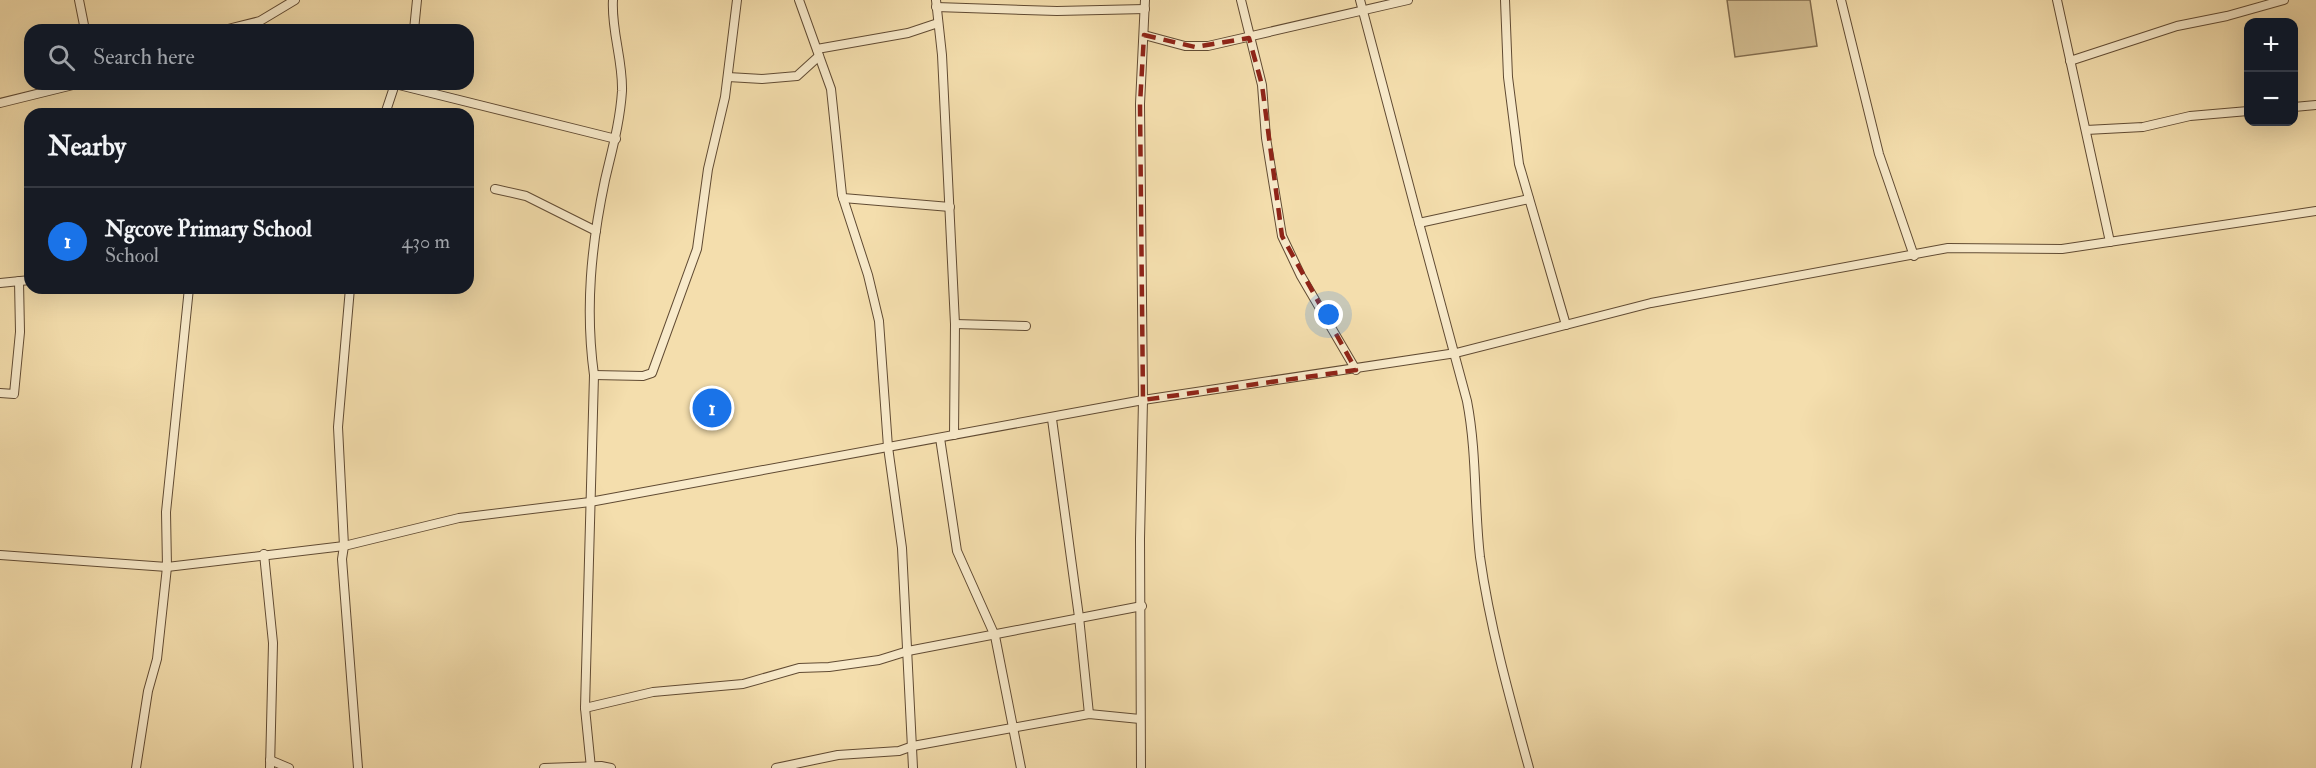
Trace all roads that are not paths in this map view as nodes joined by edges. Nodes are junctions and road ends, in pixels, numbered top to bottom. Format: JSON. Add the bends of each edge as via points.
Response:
{"nodes":[{"id":1,"x":79,"y":0,"type":"edge"},
{"id":2,"x":295,"y":0,"type":"edge"},
{"id":3,"x":417,"y":0,"type":"edge"},
{"id":4,"x":613,"y":0,"type":"edge"},
{"id":5,"x":737,"y":0,"type":"edge"},
{"id":6,"x":799,"y":0,"type":"edge"},
{"id":7,"x":1241,"y":0,"type":"edge"},
{"id":8,"x":1360,"y":0,"type":"edge"},
{"id":9,"x":1408,"y":0,"type":"edge"},
{"id":10,"x":1505,"y":0,"type":"edge"},
{"id":11,"x":1841,"y":0,"type":"edge"},
{"id":12,"x":2057,"y":0,"type":"edge"},
{"id":13,"x":2284,"y":0,"type":"edge"},
{"id":14,"x":936,"y":4,"type":"edge"},
{"id":15,"x":1145,"y":4,"type":"edge"},
{"id":16,"x":1362,"y":12,"type":"junction"},
{"id":17,"x":938,"y":23,"type":"junction"},
{"id":18,"x":83,"y":24,"type":"edge"},
{"id":19,"x":248,"y":24,"type":"edge"},
{"id":20,"x":415,"y":24,"type":"edge"},
{"id":21,"x":1144,"y":35,"type":"junction"},
{"id":22,"x":1249,"y":38,"type":"junction"},
{"id":23,"x":818,"y":52,"type":"junction"},
{"id":24,"x":2070,"y":61,"type":"junction"},
{"id":25,"x":728,"y":77,"type":"junction"},
{"id":26,"x":53,"y":90,"type":"edge"},
{"id":27,"x":393,"y":90,"type":"edge"},
{"id":28,"x":420,"y":90,"type":"edge"},
{"id":29,"x":0,"y":103,"type":"edge"},
{"id":30,"x":2316,"y":105,"type":"edge"},
{"id":31,"x":2298,"y":107,"type":"edge"},
{"id":32,"x":387,"y":108,"type":"edge"},
{"id":33,"x":2244,"y":111,"type":"edge"},
{"id":34,"x":2086,"y":130,"type":"junction"},
{"id":35,"x":616,"y":138,"type":"junction"},
{"id":36,"x":495,"y":189,"type":"dead end"},
{"id":37,"x":843,"y":198,"type":"junction"},
{"id":38,"x":1529,"y":199,"type":"junction"},
{"id":39,"x":950,"y":207,"type":"junction"},
{"id":40,"x":2316,"y":211,"type":"edge"},
{"id":41,"x":1419,"y":223,"type":"junction"},
{"id":42,"x":596,"y":231,"type":"junction"},
{"id":43,"x":2110,"y":242,"type":"junction"},
{"id":44,"x":1914,"y":256,"type":"junction"},
{"id":45,"x":19,"y":281,"type":"junction"},
{"id":46,"x":24,"y":281,"type":"edge"},
{"id":47,"x":0,"y":283,"type":"edge"},
{"id":48,"x":188,"y":294,"type":"edge"},
{"id":49,"x":349,"y":294,"type":"edge"},
{"id":50,"x":955,"y":324,"type":"junction"},
{"id":51,"x":1566,"y":325,"type":"junction"},
{"id":52,"x":1026,"y":326,"type":"dead end"},
{"id":53,"x":1456,"y":353,"type":"junction"},
{"id":54,"x":1356,"y":370,"type":"junction"},
{"id":55,"x":594,"y":375,"type":"junction"},
{"id":56,"x":0,"y":393,"type":"edge"},
{"id":57,"x":1143,"y":400,"type":"junction"},
{"id":58,"x":1052,"y":419,"type":"junction"},
{"id":59,"x":954,"y":435,"type":"junction"},
{"id":60,"x":940,"y":438,"type":"junction"},
{"id":61,"x":888,"y":447,"type":"junction"},
{"id":62,"x":590,"y":502,"type":"junction"},
{"id":63,"x":344,"y":546,"type":"junction"},
{"id":64,"x":264,"y":554,"type":"junction"},
{"id":65,"x":0,"y":555,"type":"edge"},
{"id":66,"x":167,"y":567,"type":"junction"},
{"id":67,"x":1142,"y":606,"type":"junction"},
{"id":68,"x":1079,"y":617,"type":"junction"},
{"id":69,"x":994,"y":636,"type":"junction"},
{"id":70,"x":908,"y":651,"type":"junction"},
{"id":71,"x":585,"y":708,"type":"junction"},
{"id":72,"x":1089,"y":714,"type":"junction"},
{"id":73,"x":1140,"y":718,"type":"junction"},
{"id":74,"x":1013,"y":729,"type":"junction"},
{"id":75,"x":913,"y":746,"type":"junction"},
{"id":76,"x":270,"y":764,"type":"edge"},
{"id":77,"x":591,"y":767,"type":"edge"},
{"id":78,"x":136,"y":768,"type":"edge"},
{"id":79,"x":290,"y":768,"type":"edge"},
{"id":80,"x":358,"y":768,"type":"edge"},
{"id":81,"x":544,"y":768,"type":"edge"},
{"id":82,"x":611,"y":768,"type":"edge"},
{"id":83,"x":776,"y":768,"type":"edge"},
{"id":84,"x":914,"y":768,"type":"edge"},
{"id":85,"x":1021,"y":768,"type":"edge"},
{"id":86,"x":1141,"y":768,"type":"edge"},
{"id":87,"x":1529,"y":768,"type":"edge"}],
"edges":[{"from":1,"to":18,"type":"street"},
{"from":2,"to":19,"type":"street"},
{"from":3,"to":20,"type":"street"},
{"from":4,"to":35,"type":"street","via":[[622,89]]},
{"from":5,"to":25,"type":"street"},
{"from":6,"to":23,"type":"street"},
{"from":7,"to":22,"type":"street"},
{"from":8,"to":16,"type":"street"},
{"from":9,"to":16,"type":"street"},
{"from":10,"to":38,"type":"street","via":[[1513,119]]},
{"from":11,"to":44,"type":"street","via":[[1879,154]]},
{"from":12,"to":24,"type":"street"},
{"from":13,"to":24,"type":"street","via":[[2177,26]]},
{"from":14,"to":15,"type":"street","via":[[1057,11]]},
{"from":14,"to":17,"type":"street"},
{"from":15,"to":21,"type":"street"},
{"from":16,"to":22,"type":"street"},
{"from":16,"to":41,"type":"street"},
{"from":17,"to":23,"type":"street","via":[[881,38],[840,43]]},
{"from":17,"to":39,"type":"street"},
{"from":21,"to":22,"type":"street","via":[[1195,47]]},
{"from":21,"to":57,"type":"street","via":[[1140,104]]},
{"from":22,"to":54,"type":"street","via":[[1262,85],[1282,236]]},
{"from":23,"to":25,"type":"street","via":[[797,76]]},
{"from":23,"to":37,"type":"street","via":[[831,89]]},
{"from":24,"to":34,"type":"street"},
{"from":25,"to":55,"type":"street","via":[[706,180],[697,249],[652,373]]},
{"from":26,"to":29,"type":"street"},
{"from":27,"to":32,"type":"street"},
{"from":28,"to":35,"type":"street"},
{"from":30,"to":31,"type":"street"},
{"from":33,"to":34,"type":"street","via":[[2190,116],[2143,127]]},
{"from":34,"to":43,"type":"street"},
{"from":35,"to":42,"type":"street"},
{"from":36,"to":42,"type":"street","via":[[526,196]]},
{"from":37,"to":39,"type":"street"},
{"from":37,"to":61,"type":"street","via":[[879,321]]},
{"from":38,"to":41,"type":"street"},
{"from":38,"to":51,"type":"street"},
{"from":39,"to":50,"type":"street"},
{"from":40,"to":43,"type":"street"},
{"from":41,"to":53,"type":"street"},
{"from":42,"to":55,"type":"street","via":[[588,295]]},
{"from":43,"to":44,"type":"street","via":[[2062,249],[1948,248]]},
{"from":44,"to":51,"type":"street","via":[[1686,296]]},
{"from":45,"to":46,"type":"street"},
{"from":45,"to":47,"type":"street"},
{"from":45,"to":56,"type":"street","via":[[20,332],[14,394]]},
{"from":48,"to":66,"type":"street","via":[[166,512]]},
{"from":49,"to":63,"type":"street","via":[[338,428]]},
{"from":50,"to":52,"type":"street"},
{"from":50,"to":59,"type":"street"},
{"from":51,"to":53,"type":"street"},
{"from":53,"to":54,"type":"street"},
{"from":53,"to":87,"type":"street","via":[[1472,428],[1484,578],[1503,672]]},
{"from":54,"to":57,"type":"street"},
{"from":55,"to":62,"type":"street"},
{"from":57,"to":58,"type":"street"},
{"from":57,"to":67,"type":"street"},
{"from":58,"to":59,"type":"street"},
{"from":58,"to":68,"type":"street"},
{"from":59,"to":60,"type":"street"},
{"from":60,"to":61,"type":"street"},
{"from":60,"to":69,"type":"street","via":[[957,551]]},
{"from":61,"to":62,"type":"street"},
{"from":61,"to":70,"type":"street","via":[[902,548]]},
{"from":62,"to":63,"type":"street","via":[[459,518]]},
{"from":62,"to":71,"type":"street"},
{"from":63,"to":64,"type":"street"},
{"from":63,"to":80,"type":"street"},
{"from":64,"to":66,"type":"street"},
{"from":64,"to":76,"type":"street","via":[[273,644]]},
{"from":65,"to":66,"type":"street"},
{"from":66,"to":78,"type":"street","via":[[157,659],[146,700]]},
{"from":67,"to":68,"type":"street"},
{"from":67,"to":73,"type":"street"},
{"from":68,"to":69,"type":"street"},
{"from":68,"to":72,"type":"street"},
{"from":69,"to":70,"type":"street"},
{"from":69,"to":74,"type":"street"},
{"from":70,"to":71,"type":"street","via":[[879,660],[800,668],[743,684],[653,692]]},
{"from":70,"to":75,"type":"street"},
{"from":71,"to":77,"type":"street"},
{"from":72,"to":73,"type":"street"},
{"from":72,"to":74,"type":"street"},
{"from":73,"to":86,"type":"street"},
{"from":74,"to":75,"type":"street"},
{"from":74,"to":85,"type":"street"},
{"from":75,"to":83,"type":"street","via":[[899,751],[838,755]]},
{"from":75,"to":84,"type":"street"},
{"from":76,"to":79,"type":"street"},
{"from":77,"to":81,"type":"street"},
{"from":77,"to":82,"type":"street"}]}
